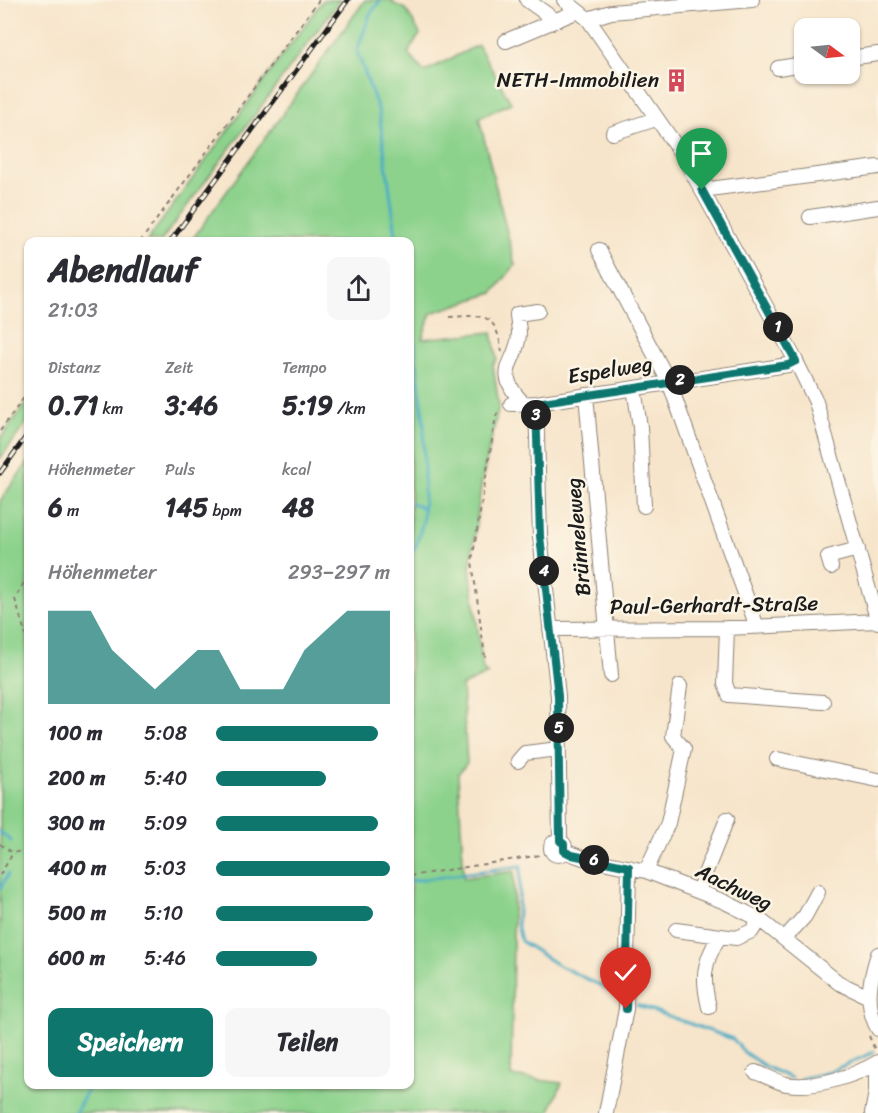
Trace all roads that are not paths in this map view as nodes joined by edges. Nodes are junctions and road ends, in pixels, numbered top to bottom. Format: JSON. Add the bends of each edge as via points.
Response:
{"nodes":[{"id":1,"x":527,"y":0,"type":"edge"},
{"id":2,"x":564,"y":0,"type":"edge"},
{"id":3,"x":752,"y":0,"type":"edge"},
{"id":4,"x":583,"y":15,"type":"junction"},
{"id":5,"x":555,"y":20,"type":"junction"},
{"id":6,"x":506,"y":41,"type":"dead end"},
{"id":7,"x":878,"y":54,"type":"edge"},
{"id":8,"x":860,"y":56,"type":"edge"},
{"id":9,"x":794,"y":66,"type":"edge"},
{"id":10,"x":778,"y":68,"type":"dead end"},
{"id":11,"x":656,"y":119,"type":"junction"},
{"id":12,"x":613,"y":133,"type":"dead end"},
{"id":13,"x":878,"y":167,"type":"edge"},
{"id":14,"x":702,"y":190,"type":"junction"},
{"id":15,"x":878,"y":207,"type":"edge"},
{"id":16,"x":810,"y":217,"type":"dead end"},
{"id":17,"x":599,"y":250,"type":"dead end"},
{"id":18,"x":537,"y":311,"type":"dead end"},
{"id":19,"x":796,"y":361,"type":"junction"},
{"id":20,"x":669,"y":382,"type":"junction"},
{"id":21,"x":634,"y":388,"type":"junction"},
{"id":22,"x":586,"y":395,"type":"junction"},
{"id":23,"x":523,"y":403,"type":"junction"},
{"id":24,"x":644,"y":506,"type":"dead end"},
{"id":25,"x":858,"y":549,"type":"junction"},
{"id":26,"x":831,"y":567,"type":"dead end"},
{"id":27,"x":878,"y":622,"type":"edge"},
{"id":28,"x":757,"y":627,"type":"junction"},
{"id":29,"x":727,"y":628,"type":"junction"},
{"id":30,"x":550,"y":629,"type":"junction"},
{"id":31,"x":607,"y":629,"type":"junction"},
{"id":32,"x":611,"y":675,"type":"dead end"},
{"id":33,"x":680,"y":686,"type":"dead end"},
{"id":34,"x":823,"y":702,"type":"dead end"},
{"id":35,"x":559,"y":749,"type":"junction"},
{"id":36,"x":777,"y":759,"type":"dead end"},
{"id":37,"x":518,"y":761,"type":"dead end"},
{"id":38,"x":878,"y":780,"type":"edge"},
{"id":39,"x":727,"y":819,"type":"dead end"},
{"id":40,"x":559,"y":848,"type":"joint"},
{"id":41,"x":629,"y":867,"type":"junction"},
{"id":42,"x":646,"y":871,"type":"junction"},
{"id":43,"x":698,"y":891,"type":"junction"},
{"id":44,"x":818,"y":892,"type":"dead end"},
{"id":45,"x":759,"y":919,"type":"junction"},
{"id":46,"x":676,"y":930,"type":"dead end"},
{"id":47,"x":719,"y":937,"type":"junction"},
{"id":48,"x":785,"y":938,"type":"junction"},
{"id":49,"x":878,"y":954,"type":"edge"},
{"id":50,"x":869,"y":997,"type":"junction"},
{"id":51,"x":709,"y":1007,"type":"dead end"},
{"id":52,"x":878,"y":1029,"type":"edge"},
{"id":53,"x":877,"y":1062,"type":"edge"},
{"id":54,"x":755,"y":1072,"type":"dead end"},
{"id":55,"x":607,"y":1112,"type":"edge"},
{"id":56,"x":872,"y":1113,"type":"edge"}],
"edges":[{"from":1,"to":5,"type":"street"},
{"from":2,"to":4,"type":"street"},
{"from":3,"to":4,"type":"street"},
{"from":4,"to":5,"type":"street"},
{"from":4,"to":11,"type":"street"},
{"from":5,"to":6,"type":"street"},
{"from":7,"to":8,"type":"street"},
{"from":9,"to":10,"type":"street"},
{"from":11,"to":12,"type":"street"},
{"from":11,"to":14,"type":"street"},
{"from":13,"to":14,"type":"street"},
{"from":14,"to":19,"type":"street"},
{"from":15,"to":16,"type":"street"},
{"from":17,"to":20,"type":"street"},
{"from":18,"to":23,"type":"street","via":[[517,314],[519,335],[508,372],[509,384]]},
{"from":19,"to":20,"type":"street","name":"Espelweg"},
{"from":19,"to":25,"type":"street","via":[[816,402]]},
{"from":20,"to":21,"type":"street","name":"Espelweg"},
{"from":20,"to":28,"type":"street"},
{"from":21,"to":22,"type":"street","name":"Espelweg"},
{"from":21,"to":24,"type":"street"},
{"from":22,"to":23,"type":"street","name":"Espelweg"},
{"from":22,"to":31,"type":"street","name":"Brünneleweg"},
{"from":23,"to":30,"type":"street","name":"Brünneleweg"},
{"from":25,"to":26,"type":"street","via":[[828,557]]},
{"from":25,"to":27,"type":"street"},
{"from":27,"to":28,"type":"street","name":"Paul-Gerhardt-Straße"},
{"from":28,"to":29,"type":"street","name":"Paul-Gerhardt-Straße"},
{"from":29,"to":31,"type":"street","name":"Paul-Gerhardt-Straße"},
{"from":29,"to":34,"type":"street","via":[[725,683],[729,695]]},
{"from":30,"to":31,"type":"street","name":"Paul-Gerhardt-Straße"},
{"from":30,"to":35,"type":"street","name":"Brünneleweg"},
{"from":31,"to":32,"type":"street","name":"Brünneleweg"},
{"from":33,"to":42,"type":"street","via":[[673,736],[684,749],[668,823]]},
{"from":35,"to":37,"type":"street","via":[[525,753]]},
{"from":35,"to":40,"type":"street","name":"Brünneleweg"},
{"from":36,"to":38,"type":"street"},
{"from":39,"to":43,"type":"street"},
{"from":40,"to":41,"type":"street","name":"Aachweg","via":[[583,858]]},
{"from":41,"to":42,"type":"street","name":"Aachweg"},
{"from":41,"to":55,"type":"street","via":[[626,1009]]},
{"from":42,"to":43,"type":"street","name":"Aachweg"},
{"from":43,"to":45,"type":"street","name":"Aachweg"},
{"from":44,"to":48,"type":"street","via":[[805,916]]},
{"from":45,"to":47,"type":"street","via":[[745,936]]},
{"from":45,"to":48,"type":"street","name":"Aachweg"},
{"from":46,"to":47,"type":"street"},
{"from":47,"to":51,"type":"street","via":[[708,955],[703,982]]},
{"from":48,"to":50,"type":"street","name":"Aachweg","via":[[839,983]]},
{"from":49,"to":50,"type":"street"},
{"from":50,"to":52,"type":"street"},
{"from":53,"to":54,"type":"street","via":[[807,1084],[786,1084]]},
{"from":53,"to":56,"type":"street"}]}
